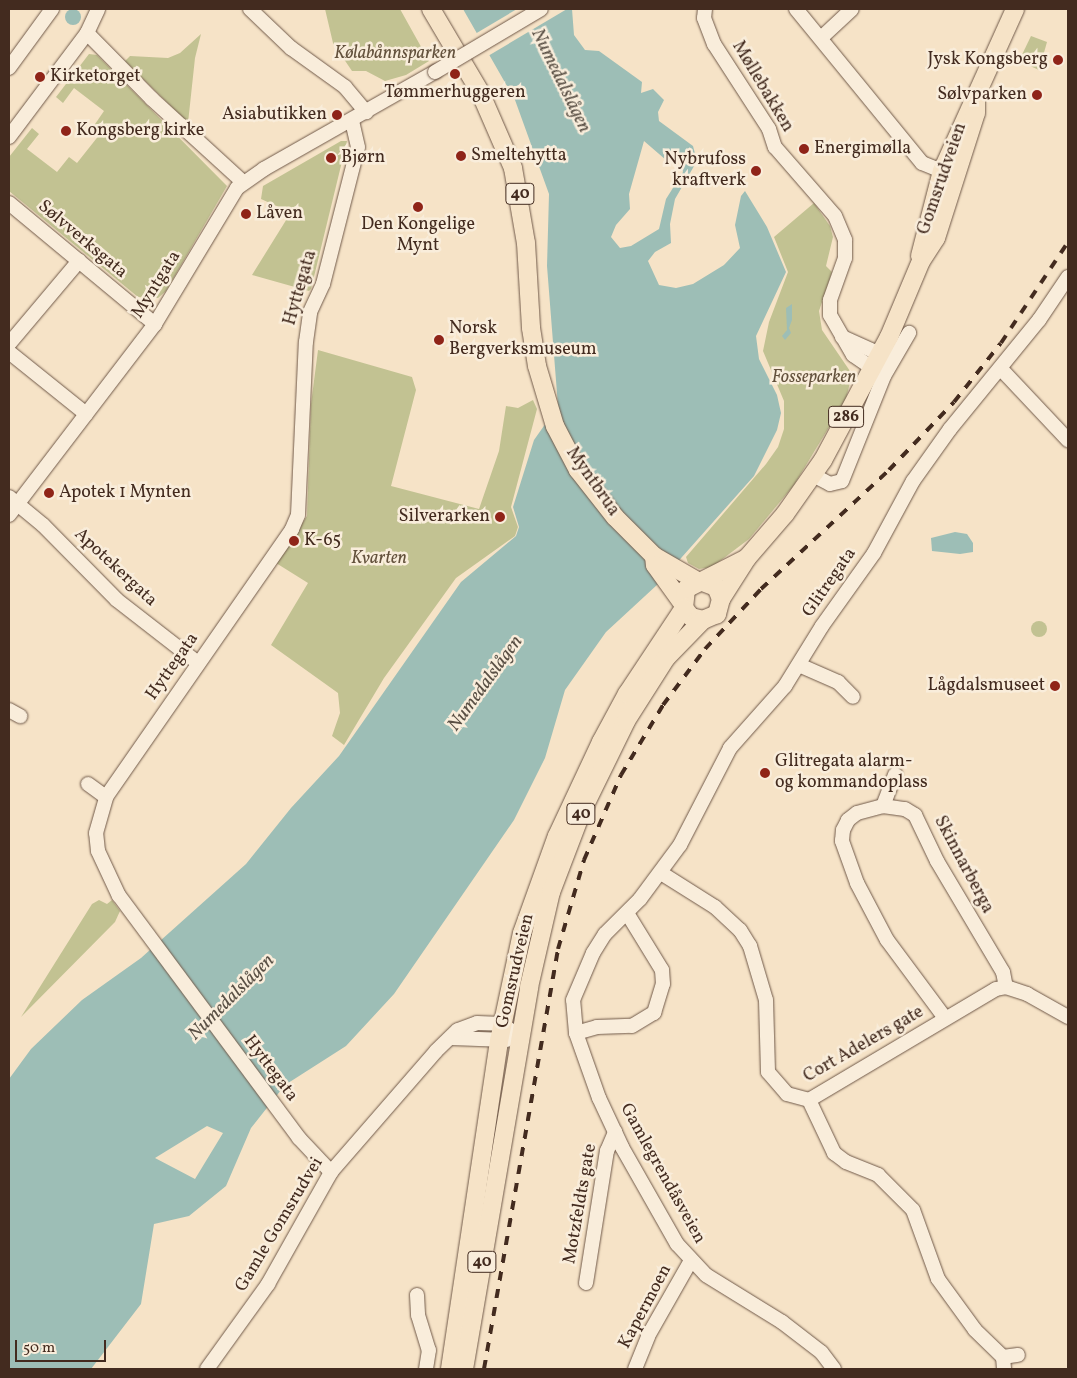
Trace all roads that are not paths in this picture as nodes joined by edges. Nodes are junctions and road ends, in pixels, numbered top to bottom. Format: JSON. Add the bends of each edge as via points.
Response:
{"nodes":[{"id":1,"x":52,"y":9,"type":"edge"},
{"id":2,"x":98,"y":9,"type":"edge"},
{"id":3,"x":250,"y":9,"type":"edge"},
{"id":4,"x":431,"y":9,"type":"edge"},
{"id":5,"x":542,"y":9,"type":"edge"},
{"id":6,"x":704,"y":9,"type":"edge"},
{"id":7,"x":796,"y":9,"type":"edge"},
{"id":8,"x":852,"y":9,"type":"edge"},
{"id":9,"x":1015,"y":9,"type":"edge"},
{"id":10,"x":87,"y":33,"type":"junction"},
{"id":11,"x":821,"y":38,"type":"junction"},
{"id":12,"x":9,"y":68,"type":"edge"},
{"id":13,"x":976,"y":100,"type":"junction"},
{"id":14,"x":366,"y":112,"type":"junction"},
{"id":15,"x":352,"y":121,"type":"junction"},
{"id":16,"x":9,"y":137,"type":"edge"},
{"id":17,"x":942,"y":171,"type":"junction"},
{"id":18,"x":243,"y":182,"type":"junction"},
{"id":19,"x":9,"y":203,"type":"edge"},
{"id":20,"x":79,"y":261,"type":"junction"},
{"id":21,"x":921,"y":261,"type":"junction"},
{"id":22,"x":1068,"y":277,"type":"edge"},
{"id":23,"x":155,"y":324,"type":"junction"},
{"id":24,"x":909,"y":333,"type":"dead end"},
{"id":25,"x":9,"y":344,"type":"edge"},
{"id":26,"x":9,"y":352,"type":"edge"},
{"id":27,"x":876,"y":361,"type":"junction"},
{"id":28,"x":1001,"y":369,"type":"junction"},
{"id":29,"x":86,"y":414,"type":"junction"},
{"id":30,"x":1068,"y":440,"type":"edge"},
{"id":31,"x":813,"y":475,"type":"junction"},
{"id":32,"x":13,"y":500,"type":"edge"},
{"id":33,"x":9,"y":515,"type":"edge"},
{"id":34,"x":654,"y":556,"type":"junction"},
{"id":35,"x":747,"y":558,"type":"junction"},
{"id":36,"x":698,"y":581,"type":"junction"},
{"id":37,"x":721,"y":599,"type":"junction"},
{"id":38,"x":681,"y":602,"type":"junction"},
{"id":39,"x":703,"y":620,"type":"junction"},
{"id":40,"x":198,"y":663,"type":"junction"},
{"id":41,"x":800,"y":665,"type":"junction"},
{"id":42,"x":853,"y":697,"type":"dead end"},
{"id":43,"x":895,"y":774,"type":"dead end"},
{"id":44,"x":88,"y":784,"type":"dead end"},
{"id":45,"x":106,"y":797,"type":"junction"},
{"id":46,"x":883,"y":806,"type":"junction"},
{"id":47,"x":661,"y":874,"type":"junction"},
{"id":48,"x":627,"y":913,"type":"junction"},
{"id":49,"x":1006,"y":987,"type":"junction"},
{"id":50,"x":578,"y":989,"type":"joint"},
{"id":51,"x":1068,"y":1017,"type":"edge"},
{"id":52,"x":945,"y":1018,"type":"junction"},
{"id":53,"x":501,"y":1033,"type":"junction"},
{"id":54,"x":576,"y":1033,"type":"junction"},
{"id":55,"x":520,"y":1037,"type":"junction"},
{"id":56,"x":809,"y":1100,"type":"junction"},
{"id":57,"x":615,"y":1132,"type":"junction"},
{"id":58,"x":331,"y":1172,"type":"junction"},
{"id":59,"x":690,"y":1262,"type":"junction"},
{"id":60,"x":586,"y":1283,"type":"dead end"},
{"id":61,"x":417,"y":1295,"type":"dead end"},
{"id":62,"x":1018,"y":1355,"type":"dead end"},
{"id":63,"x":1004,"y":1363,"type":"edge"},
{"id":64,"x":207,"y":1369,"type":"edge"},
{"id":65,"x":426,"y":1369,"type":"edge"},
{"id":66,"x":450,"y":1369,"type":"edge"},
{"id":67,"x":464,"y":1369,"type":"edge"},
{"id":68,"x":635,"y":1369,"type":"edge"},
{"id":69,"x":834,"y":1369,"type":"edge"}],
"edges":[{"from":1,"to":12,"type":"street"},
{"from":2,"to":10,"type":"street"},
{"from":3,"to":14,"type":"street","via":[[291,48],[346,87]]},
{"from":4,"to":34,"type":"main road","name":"Myntbrua","number":"40","via":[[480,92],[513,168],[526,243],[531,328],[545,398],[562,440],[584,477],[615,517]]},
{"from":5,"to":14,"type":"street","name":"Myntgata","bridge":true},
{"from":6,"to":27,"type":"street","name":"Møllebakken","via":[[714,44],[769,129],[775,147],[825,203],[838,224],[845,240],[845,258],[829,308],[831,321],[842,337]]},
{"from":7,"to":11,"type":"street"},
{"from":8,"to":11,"type":"street"},
{"from":9,"to":13,"type":"main road","name":"Gomsrudveien","number":"286"},
{"from":10,"to":16,"type":"street"},
{"from":10,"to":18,"type":"street","via":[[152,99]]},
{"from":11,"to":17,"type":"street","via":[[922,162]]},
{"from":13,"to":17,"type":"main road","name":"Gomsrudveien","number":"286","via":[[968,109]]},
{"from":13,"to":21,"type":"main road","name":"Gomsrudveien","number":"286","via":[[976,113],[936,238]]},
{"from":14,"to":15,"type":"street","name":"Myntgata"},
{"from":15,"to":18,"type":"street","name":"Myntgata"},
{"from":15,"to":40,"type":"street","name":"Hyttegata","via":[[358,147],[323,284],[310,312],[298,515],[292,529]]},
{"from":17,"to":21,"type":"main road","name":"Gomsrudveien","number":"286","via":[[919,253]]},
{"from":18,"to":23,"type":"street","name":"Myntgata"},
{"from":19,"to":20,"type":"street","name":"Sølvverksgata"},
{"from":20,"to":23,"type":"street","name":"Sølvverksgata"},
{"from":20,"to":25,"type":"street"},
{"from":21,"to":27,"type":"main road","name":"Gomsrudveien","number":"286"},
{"from":22,"to":28,"type":"street","name":"Glitregata"},
{"from":23,"to":29,"type":"street","name":"Myntgata"},
{"from":24,"to":31,"type":"street","via":[[884,376],[842,481],[830,484]]},
{"from":26,"to":29,"type":"street"},
{"from":27,"to":31,"type":"main road","name":"Gomsrudveien","number":"286"},
{"from":28,"to":30,"type":"street"},
{"from":28,"to":41,"type":"street","name":"Glitregata","via":[[950,429],[913,481],[874,553],[802,656]]},
{"from":29,"to":32,"type":"street","name":"Myntgata"},
{"from":31,"to":35,"type":"main road","name":"Gomsrudveien","number":"286"},
{"from":32,"to":33,"type":"street","name":"Myntgata"},
{"from":32,"to":40,"type":"street","name":"Apotekergata","via":[[116,600]]},
{"from":34,"to":36,"type":"main road","name":"Myntbrua","number":"40"},
{"from":34,"to":38,"type":"main road","name":"Myntbrua","number":"40","via":[[654,564]]},
{"from":35,"to":36,"type":"main road","name":"Gomsrudveien","number":"286"},
{"from":35,"to":37,"type":"main road","name":"Gomsrudveien","number":"286"},
{"from":36,"to":37,"type":"main road","number":"40","via":[[716,587]]},
{"from":36,"to":38,"type":"main road","name":"Gomsrudveien","number":"40","via":[[686,589]]},
{"from":37,"to":39,"type":"main road","name":"Gomsrudveien","number":"40","via":[[716,614]]},
{"from":38,"to":39,"type":"main road","number":"40","via":[[691,617]]},
{"from":38,"to":53,"type":"main road","name":"Gomsrudveien","number":"40","via":[[615,714],[570,806],[524,926]]},
{"from":39,"to":55,"type":"main road","name":"Gomsrudveien","number":"40","via":[[678,643],[651,679],[626,721],[582,811],[546,909]]},
{"from":40,"to":45,"type":"street","name":"Hyttegata"},
{"from":41,"to":42,"type":"street","via":[[838,682]]},
{"from":41,"to":47,"type":"street","name":"Glitregata","via":[[730,748],[680,846]]},
{"from":43,"to":46,"type":"street"},
{"from":44,"to":45,"type":"street"},
{"from":45,"to":58,"type":"street","name":"Hyttegata","via":[[99,815],[98,851],[107,876],[266,1095],[299,1138]]},
{"from":46,"to":49,"type":"street","name":"Skinnarberga","via":[[905,809],[915,815],[937,861],[1003,972]]},
{"from":46,"to":52,"type":"street","name":"Skinnarberga","via":[[867,808],[848,820],[842,841],[876,922]]},
{"from":47,"to":48,"type":"street","name":"Glitregata"},
{"from":47,"to":56,"type":"street","name":"Cort Adelers gate","via":[[702,898],[740,930],[750,946],[766,1000],[768,1072],[787,1094]]},
{"from":48,"to":50,"type":"street","name":"Glitregata","via":[[601,940]]},
{"from":48,"to":54,"type":"street","via":[[662,970],[663,984],[654,1013],[632,1026],[597,1027]]},
{"from":49,"to":51,"type":"street","via":[[1027,994]]},
{"from":49,"to":52,"type":"street","name":"Cort Adelers gate","via":[[996,989]]},
{"from":50,"to":54,"type":"street","name":"Gamlegrendåsveien","via":[[573,1000]]},
{"from":52,"to":56,"type":"street","name":"Cort Adelers gate","via":[[922,1035]]},
{"from":53,"to":55,"type":"street"},
{"from":53,"to":58,"type":"street","name":"Gamle Gomsrudvei","via":[[477,1023],[458,1030]]},
{"from":53,"to":66,"type":"main road","name":"Gomsrudveien","number":"40"},
{"from":54,"to":57,"type":"street","name":"Gamlegrendåsveien"},
{"from":55,"to":67,"type":"main road","name":"Gomsrudveien","number":"40"},
{"from":56,"to":63,"type":"street","via":[[834,1153],[846,1162],[878,1175],[913,1210],[938,1279]]},
{"from":57,"to":59,"type":"street","name":"Gamlegrendåsveien"},
{"from":57,"to":60,"type":"street","name":"Motzfeldts gate","via":[[607,1151]]},
{"from":58,"to":64,"type":"street","name":"Gamle Gomsrudvei","via":[[268,1284]]},
{"from":59,"to":68,"type":"street","name":"Kapermoen","via":[[648,1336]]},
{"from":59,"to":69,"type":"street","name":"Gamlegrendåsveien","via":[[782,1322],[821,1352]]},
{"from":61,"to":65,"type":"street","via":[[418,1315],[429,1350]]},
{"from":62,"to":63,"type":"street"}]}
